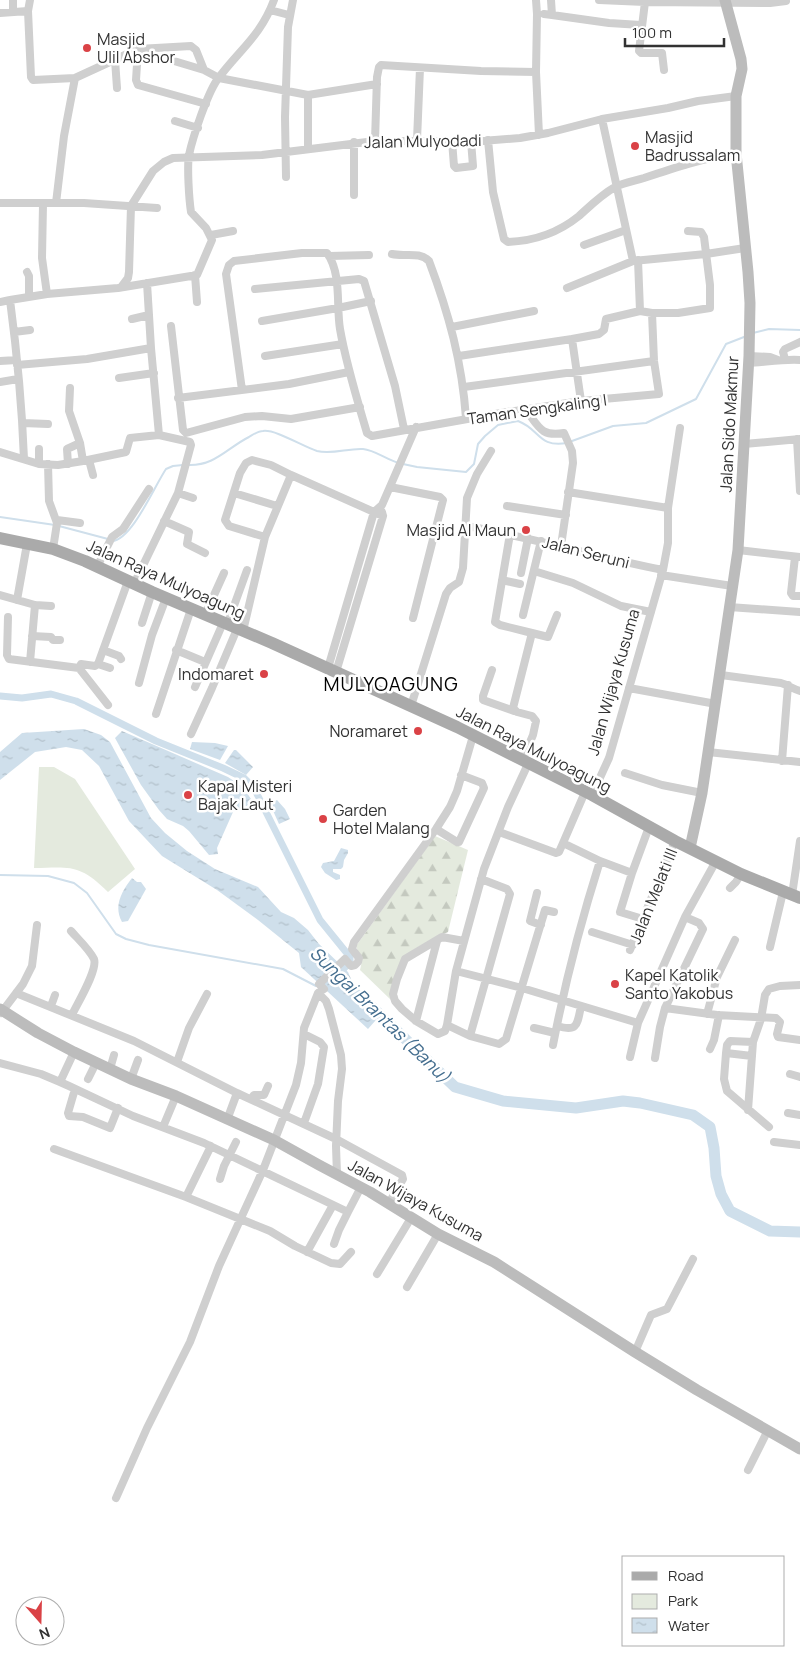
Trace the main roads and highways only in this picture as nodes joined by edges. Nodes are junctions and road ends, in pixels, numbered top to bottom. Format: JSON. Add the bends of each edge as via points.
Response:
{"nodes":[{"id":1,"x":725,"y":1,"type":"edge"},
{"id":2,"x":0,"y":538,"type":"edge"},
{"id":3,"x":690,"y":848,"type":"junction"},
{"id":4,"x":792,"y":895,"type":"edge"},
{"id":5,"x":1,"y":1011,"type":"edge"},
{"id":6,"x":800,"y":1449,"type":"edge"}],
"edges":[{"from":1,"to":3,"type":"main road","name":"Jalan Sido Makmur","via":[[742,69],[736,96],[736,153],[749,296],[749,341],[738,550],[702,793]]},
{"from":2,"to":3,"type":"main road","name":"Jalan Raya Mulyoagung","via":[[53,549],[97,566],[332,670],[473,736]]},
{"from":3,"to":4,"type":"main road","name":"Jalan Raya Mulyoagung"},
{"from":5,"to":6,"type":"main road","name":"Jalan Wijaya Kusuma","via":[[96,1063],[274,1140],[361,1187],[438,1234],[494,1262],[635,1352]]}]}
